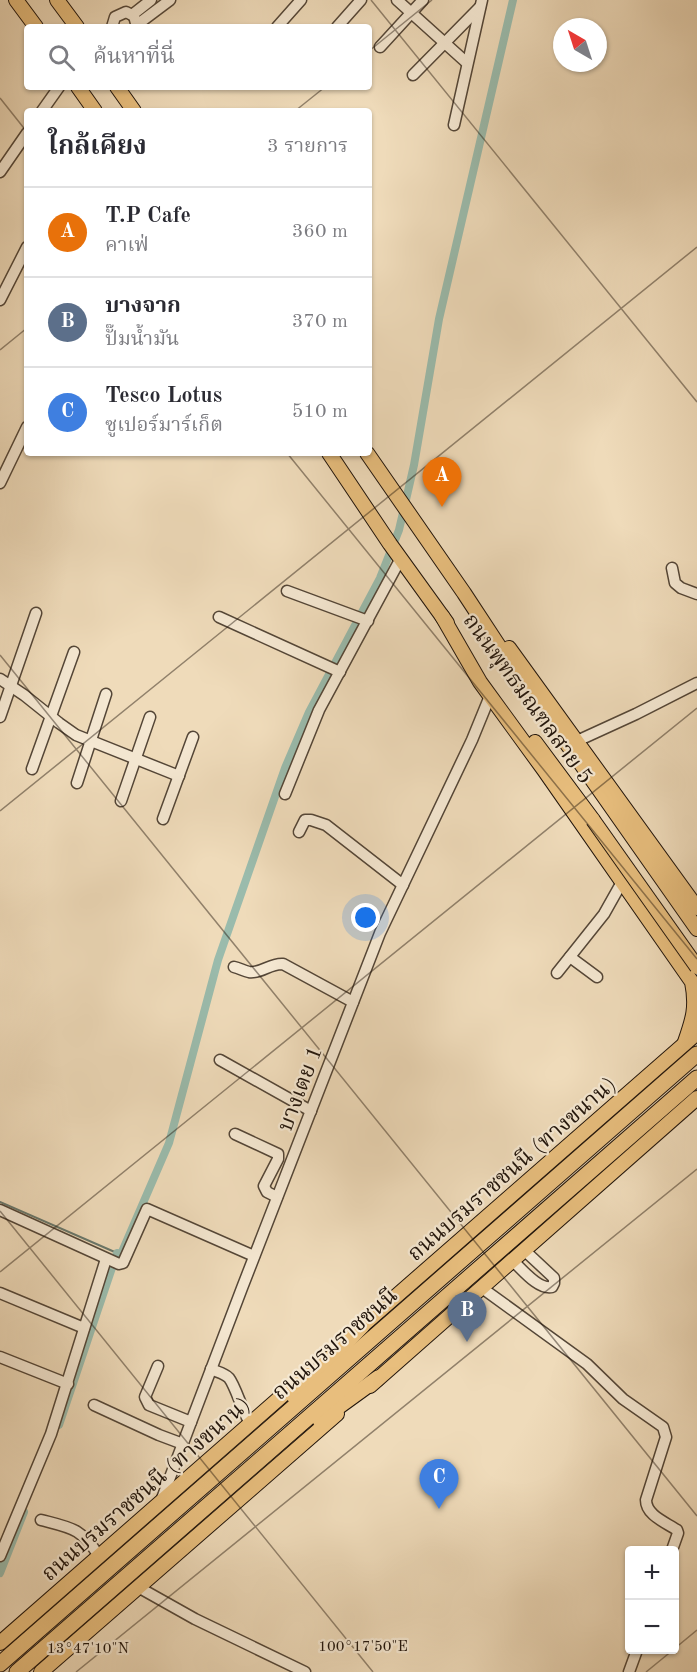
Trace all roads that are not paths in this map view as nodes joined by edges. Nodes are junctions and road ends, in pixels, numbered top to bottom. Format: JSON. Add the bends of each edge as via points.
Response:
{"nodes":[{"id":1,"x":16,"y":0,"type":"edge"},
{"id":2,"x":57,"y":0,"type":"edge"},
{"id":3,"x":152,"y":0,"type":"edge"},
{"id":4,"x":170,"y":0,"type":"edge"},
{"id":5,"x":301,"y":0,"type":"edge"},
{"id":6,"x":361,"y":0,"type":"edge"},
{"id":7,"x":397,"y":0,"type":"edge"},
{"id":8,"x":423,"y":0,"type":"edge"},
{"id":9,"x":482,"y":3,"type":"edge"},
{"id":10,"x":411,"y":13,"type":"junction"},
{"id":11,"x":136,"y":22,"type":"edge"},
{"id":12,"x":34,"y":24,"type":"edge"},
{"id":13,"x":74,"y":24,"type":"edge"},
{"id":14,"x":111,"y":24,"type":"edge"},
{"id":15,"x":280,"y":24,"type":"edge"},
{"id":16,"x":340,"y":24,"type":"edge"},
{"id":17,"x":444,"y":43,"type":"junction"},
{"id":18,"x":380,"y":47,"type":"dead end"},
{"id":19,"x":467,"y":63,"type":"junction"},
{"id":20,"x":413,"y":75,"type":"dead end"},
{"id":21,"x":57,"y":90,"type":"edge"},
{"id":22,"x":80,"y":90,"type":"edge"},
{"id":23,"x":119,"y":90,"type":"edge"},
{"id":24,"x":44,"y":108,"type":"edge"},
{"id":25,"x":93,"y":108,"type":"edge"},
{"id":26,"x":132,"y":108,"type":"edge"},
{"id":27,"x":454,"y":125,"type":"dead end"},
{"id":28,"x":24,"y":137,"type":"edge"},
{"id":29,"x":0,"y":172,"type":"edge"},
{"id":30,"x":24,"y":253,"type":"edge"},
{"id":31,"x":0,"y":300,"type":"edge"},
{"id":32,"x":24,"y":433,"type":"edge"},
{"id":33,"x":331,"y":456,"type":"edge"},
{"id":34,"x":369,"y":456,"type":"edge"},
{"id":35,"x":0,"y":483,"type":"edge"},
{"id":36,"x":396,"y":552,"type":"junction"},
{"id":37,"x":672,"y":568,"type":"dead end"},
{"id":38,"x":286,"y":591,"type":"dead end"},
{"id":39,"x":464,"y":593,"type":"junction"},
{"id":40,"x":697,"y":594,"type":"edge"},
{"id":41,"x":36,"y":613,"type":"dead end"},
{"id":42,"x":442,"y":616,"type":"junction"},
{"id":43,"x":219,"y":617,"type":"dead end"},
{"id":44,"x":362,"y":618,"type":"junction"},
{"id":45,"x":74,"y":652,"type":"dead end"},
{"id":46,"x":333,"y":670,"type":"junction"},
{"id":47,"x":0,"y":679,"type":"edge"},
{"id":48,"x":697,"y":683,"type":"edge"},
{"id":49,"x":11,"y":685,"type":"junction"},
{"id":50,"x":106,"y":694,"type":"dead end"},
{"id":51,"x":490,"y":696,"type":"junction"},
{"id":52,"x":0,"y":717,"type":"edge"},
{"id":53,"x":51,"y":717,"type":"junction"},
{"id":54,"x":150,"y":717,"type":"dead end"},
{"id":55,"x":193,"y":737,"type":"dead end"},
{"id":56,"x":92,"y":741,"type":"junction"},
{"id":57,"x":578,"y":741,"type":"junction"},
{"id":58,"x":135,"y":758,"type":"junction"},
{"id":59,"x":32,"y":769,"type":"dead end"},
{"id":60,"x":179,"y":776,"type":"junction"},
{"id":61,"x":76,"y":783,"type":"dead end"},
{"id":62,"x":285,"y":794,"type":"dead end"},
{"id":63,"x":121,"y":801,"type":"dead end"},
{"id":64,"x":163,"y":819,"type":"dead end"},
{"id":65,"x":299,"y":832,"type":"dead end"},
{"id":66,"x":622,"y":882,"type":"junction"},
{"id":67,"x":403,"y":885,"type":"junction"},
{"id":68,"x":697,"y":908,"type":"edge"},
{"id":69,"x":697,"y":928,"type":"edge"},
{"id":70,"x":660,"y":935,"type":"junction"},
{"id":71,"x":697,"y":936,"type":"edge"},
{"id":72,"x":570,"y":957,"type":"junction"},
{"id":73,"x":234,"y":967,"type":"dead end"},
{"id":74,"x":697,"y":967,"type":"edge"},
{"id":75,"x":557,"y":973,"type":"dead end"},
{"id":76,"x":597,"y":977,"type":"dead end"},
{"id":77,"x":353,"y":1002,"type":"junction"},
{"id":78,"x":697,"y":1033,"type":"edge"},
{"id":79,"x":684,"y":1044,"type":"junction"},
{"id":80,"x":697,"y":1054,"type":"edge"},
{"id":81,"x":220,"y":1060,"type":"dead end"},
{"id":82,"x":697,"y":1078,"type":"edge"},
{"id":83,"x":697,"y":1098,"type":"edge"},
{"id":84,"x":311,"y":1111,"type":"junction"},
{"id":85,"x":235,"y":1134,"type":"dead end"},
{"id":86,"x":277,"y":1197,"type":"junction"},
{"id":87,"x":0,"y":1210,"type":"edge"},
{"id":88,"x":524,"y":1250,"type":"junction"},
{"id":89,"x":254,"y":1256,"type":"junction"},
{"id":90,"x":512,"y":1260,"type":"junction"},
{"id":91,"x":111,"y":1261,"type":"junction"},
{"id":92,"x":482,"y":1288,"type":"junction"},
{"id":93,"x":0,"y":1293,"type":"edge"},
{"id":94,"x":362,"y":1326,"type":"junction"},
{"id":95,"x":84,"y":1328,"type":"junction"},
{"id":96,"x":0,"y":1357,"type":"edge"},
{"id":97,"x":158,"y":1366,"type":"dead end"},
{"id":98,"x":211,"y":1369,"type":"junction"},
{"id":99,"x":378,"y":1378,"type":"junction"},
{"id":100,"x":68,"y":1384,"type":"junction"},
{"id":101,"x":94,"y":1405,"type":"dead end"},
{"id":102,"x":191,"y":1422,"type":"junction"},
{"id":103,"x":250,"y":1423,"type":"junction"},
{"id":104,"x":183,"y":1444,"type":"junction"},
{"id":105,"x":245,"y":1449,"type":"junction"},
{"id":106,"x":267,"y":1455,"type":"junction"},
{"id":107,"x":161,"y":1502,"type":"junction"},
{"id":108,"x":41,"y":1520,"type":"dead end"},
{"id":109,"x":674,"y":1546,"type":"edge"},
{"id":110,"x":0,"y":1556,"type":"edge"},
{"id":111,"x":99,"y":1556,"type":"junction"},
{"id":112,"x":138,"y":1587,"type":"junction"},
{"id":113,"x":0,"y":1642,"type":"edge"},
{"id":114,"x":636,"y":1654,"type":"edge"},
{"id":115,"x":0,"y":1664,"type":"edge"},
{"id":116,"x":17,"y":1672,"type":"edge"},
{"id":117,"x":41,"y":1672,"type":"edge"},
{"id":118,"x":305,"y":1672,"type":"edge"},
{"id":119,"x":629,"y":1672,"type":"edge"}],
"edges":[{"from":1,"to":12,"type":"main road"},
{"from":2,"to":13,"type":"main road"},
{"from":3,"to":11,"type":"street"},
{"from":4,"to":11,"type":"street"},
{"from":5,"to":15,"type":"street"},
{"from":6,"to":16,"type":"street"},
{"from":7,"to":10,"type":"street"},
{"from":8,"to":10,"type":"street"},
{"from":9,"to":17,"type":"street"},
{"from":9,"to":19,"type":"street"},
{"from":10,"to":17,"type":"street"},
{"from":10,"to":18,"type":"street"},
{"from":11,"to":14,"type":"street","via":[[126,12],[118,14]]},
{"from":17,"to":19,"type":"street"},
{"from":17,"to":20,"type":"street"},
{"from":19,"to":27,"type":"street"},
{"from":21,"to":24,"type":"street"},
{"from":22,"to":25,"type":"main road"},
{"from":23,"to":26,"type":"main road"},
{"from":28,"to":29,"type":"street"},
{"from":30,"to":31,"type":"street"},
{"from":32,"to":35,"type":"street"},
{"from":33,"to":36,"type":"main road","name":"ถนนพุทธมณฑลสาย 5"},
{"from":34,"to":39,"type":"main road","name":"ถนนพุทธมณฑลสาย 5"},
{"from":36,"to":42,"type":"main road","name":"ถนนพุทธมณฑลสาย 5"},
{"from":36,"to":44,"type":"street"},
{"from":37,"to":40,"type":"street","via":[[675,583]]},
{"from":38,"to":44,"type":"street"},
{"from":39,"to":57,"type":"main road"},
{"from":39,"to":69,"type":"main road","name":"ถนนพุทธมณฑลสาย 5"},
{"from":41,"to":49,"type":"street"},
{"from":42,"to":51,"type":"main road"},
{"from":42,"to":74,"type":"main road","name":"ถนนพุทธมณฑลสาย 5","bridge":true},
{"from":43,"to":46,"type":"street"},
{"from":44,"to":46,"type":"street"},
{"from":45,"to":53,"type":"street"},
{"from":46,"to":62,"type":"street"},
{"from":47,"to":49,"type":"street"},
{"from":48,"to":57,"type":"street"},
{"from":49,"to":52,"type":"street"},
{"from":49,"to":53,"type":"street"},
{"from":50,"to":56,"type":"street"},
{"from":51,"to":66,"type":"main road"},
{"from":51,"to":67,"type":"street","name":"บางเตย 1"},
{"from":53,"to":56,"type":"street"},
{"from":53,"to":59,"type":"street"},
{"from":54,"to":58,"type":"street"},
{"from":55,"to":60,"type":"street"},
{"from":56,"to":58,"type":"street"},
{"from":56,"to":61,"type":"street"},
{"from":57,"to":68,"type":"main road"},
{"from":58,"to":60,"type":"street"},
{"from":58,"to":63,"type":"street"},
{"from":60,"to":64,"type":"street"},
{"from":65,"to":67,"type":"street","via":[[305,820],[326,825]]},
{"from":66,"to":70,"type":"main road"},
{"from":66,"to":72,"type":"street","via":[[604,914]]},
{"from":67,"to":77,"type":"street","name":"บางเตย 1"},
{"from":70,"to":71,"type":"main road","via":[[678,945]]},
{"from":70,"to":79,"type":"main road","via":[[692,982],[696,998]]},
{"from":72,"to":75,"type":"street"},
{"from":72,"to":76,"type":"street"},
{"from":73,"to":77,"type":"street","via":[[255,972],[283,964]]},
{"from":77,"to":84,"type":"street","name":"บางเตย 1"},
{"from":78,"to":79,"type":"main road","name":"ถนนบรมราชชนนี (ทางขนาน)"},
{"from":79,"to":94,"type":"main road","name":"ถนนบรมราชชนนี (ทางขนาน)"},
{"from":80,"to":105,"type":"highway","name":"ถนนบรมราชชนนี"},
{"from":81,"to":84,"type":"street"},
{"from":82,"to":106,"type":"highway","name":"ถนนบรมราชชนนี"},
{"from":83,"to":88,"type":"main road"},
{"from":84,"to":86,"type":"street","name":"บางเตย 1"},
{"from":85,"to":86,"type":"street","via":[[278,1154],[264,1186]]},
{"from":86,"to":89,"type":"street","name":"บางเตย 1"},
{"from":87,"to":91,"type":"street"},
{"from":88,"to":90,"type":"main road"},
{"from":88,"to":90,"type":"street","via":[[554,1278],[552,1287],[538,1284]]},
{"from":89,"to":91,"type":"street","via":[[147,1209],[123,1263]]},
{"from":89,"to":98,"type":"street","name":"บางเตย 1"},
{"from":90,"to":92,"type":"main road"},
{"from":91,"to":95,"type":"street"},
{"from":92,"to":99,"type":"main road"},
{"from":92,"to":109,"type":"street","via":[[588,1364],[623,1399],[663,1427],[666,1437],[646,1507],[677,1530]]},
{"from":93,"to":95,"type":"street"},
{"from":94,"to":103,"type":"main road","name":"ถนนบรมราชชนนี (ทางขนาน)"},
{"from":94,"to":105,"type":"highway"},
{"from":95,"to":100,"type":"street"},
{"from":96,"to":100,"type":"street"},
{"from":97,"to":102,"type":"street","via":[[146,1401]]},
{"from":98,"to":102,"type":"street","name":"บางเตย 1"},
{"from":98,"to":103,"type":"street","via":[[227,1376]]},
{"from":99,"to":106,"type":"highway"},
{"from":99,"to":112,"type":"main road"},
{"from":100,"to":110,"type":"street"},
{"from":101,"to":104,"type":"street"},
{"from":102,"to":104,"type":"street","name":"บางเตย 1"},
{"from":103,"to":107,"type":"main road","name":"ถนนบรมราชชนนี (ทางขนาน)"},
{"from":104,"to":107,"type":"street","name":"บางเตย 1"},
{"from":105,"to":115,"type":"highway","name":"ถนนบรมราชชนนี"},
{"from":106,"to":116,"type":"highway","name":"ถนนบรมราชชนนี"},
{"from":107,"to":111,"type":"main road","name":"ถนนบรมราชชนนี (ทางขนาน)"},
{"from":108,"to":111,"type":"street","via":[[85,1535]]},
{"from":111,"to":113,"type":"main road","name":"ถนนบรมราชชนนี (ทางขนาน)"},
{"from":112,"to":117,"type":"main road"},
{"from":112,"to":118,"type":"street"},
{"from":114,"to":119,"type":"street"}]}
